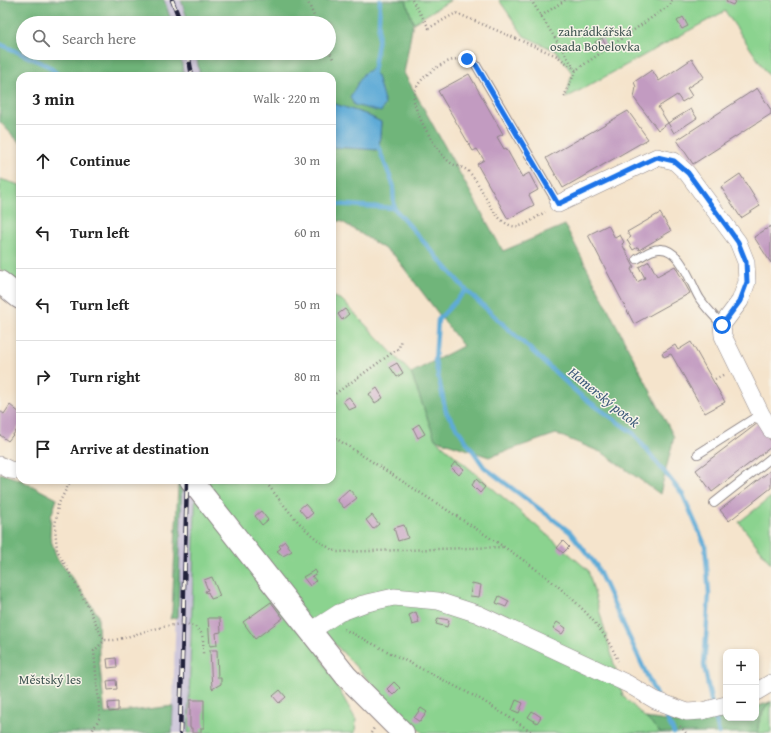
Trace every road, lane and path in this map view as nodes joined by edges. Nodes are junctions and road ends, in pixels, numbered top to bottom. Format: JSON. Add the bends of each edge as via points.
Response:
{"nodes":[{"id":1,"x":307,"y":0,"type":"edge"},
{"id":2,"x":412,"y":0,"type":"edge"},
{"id":3,"x":531,"y":0,"type":"edge"},
{"id":4,"x":565,"y":0,"type":"edge"},
{"id":5,"x":672,"y":0,"type":"edge"},
{"id":6,"x":314,"y":16,"type":"edge"},
{"id":7,"x":541,"y":16,"type":"junction"},
{"id":8,"x":476,"y":65,"type":"joint"},
{"id":9,"x":576,"y":70,"type":"junction"},
{"id":10,"x":564,"y":97,"type":"dead end"},
{"id":11,"x":558,"y":204,"type":"junction"},
{"id":12,"x":637,"y":259,"type":"dead end"},
{"id":13,"x":0,"y":282,"type":"edge"},
{"id":14,"x":16,"y":295,"type":"edge"},
{"id":15,"x":722,"y":325,"type":"junction"},
{"id":16,"x":401,"y":339,"type":"dead end"},
{"id":17,"x":336,"y":393,"type":"edge"},
{"id":18,"x":761,"y":414,"type":"junction"},
{"id":19,"x":771,"y":430,"type":"edge"},
{"id":20,"x":336,"y":439,"type":"edge"},
{"id":21,"x":698,"y":454,"type":"dead end"},
{"id":22,"x":771,"y":458,"type":"edge"},
{"id":23,"x":0,"y":465,"type":"edge"},
{"id":24,"x":16,"y":471,"type":"edge"},
{"id":25,"x":70,"y":484,"type":"edge"},
{"id":26,"x":196,"y":484,"type":"edge"},
{"id":27,"x":267,"y":484,"type":"edge"},
{"id":28,"x":714,"y":503,"type":"dead end"},
{"id":29,"x":504,"y":547,"type":"junction"},
{"id":30,"x":319,"y":625,"type":"junction"},
{"id":31,"x":105,"y":640,"type":"junction"},
{"id":32,"x":203,"y":656,"type":"dead end"},
{"id":33,"x":771,"y":683,"type":"edge"},
{"id":34,"x":628,"y":684,"type":"junction"},
{"id":35,"x":759,"y":690,"type":"edge"},
{"id":36,"x":723,"y":706,"type":"edge"},
{"id":37,"x":91,"y":733,"type":"edge"},
{"id":38,"x":403,"y":733,"type":"edge"},
{"id":39,"x":534,"y":733,"type":"edge"}],
"edges":[{"from":1,"to":6,"type":"path"},
{"from":2,"to":9,"type":"path","via":[[429,28],[456,13],[557,56]]},
{"from":3,"to":7,"type":"path"},
{"from":4,"to":7,"type":"path"},
{"from":5,"to":9,"type":"path","via":[[670,5]]},
{"from":7,"to":9,"type":"path"},
{"from":8,"to":11,"type":"lane"},
{"from":8,"to":11,"type":"path","via":[[467,59],[449,61],[433,70],[416,86],[414,97],[417,112],[431,137],[451,164],[462,166],[470,173],[504,222],[514,227],[523,225]]},
{"from":9,"to":10,"type":"path"},
{"from":11,"to":15,"type":"street","via":[[657,157],[674,161],[688,173],[738,242],[746,262],[747,282],[742,295]]},
{"from":12,"to":15,"type":"lane","via":[[659,248],[668,250],[676,256],[700,300]]},
{"from":13,"to":14,"type":"street"},
{"from":15,"to":18,"type":"street","via":[[723,336]]},
{"from":16,"to":17,"type":"path","via":[[399,348]]},
{"from":18,"to":19,"type":"street"},
{"from":18,"to":21,"type":"lane"},
{"from":20,"to":29,"type":"path"},
{"from":22,"to":28,"type":"lane"},
{"from":23,"to":24,"type":"street"},
{"from":25,"to":31,"type":"path","via":[[58,505],[55,527],[57,550]]},
{"from":26,"to":30,"type":"street"},
{"from":27,"to":29,"type":"path","via":[[305,529],[322,545],[337,552]]},
{"from":29,"to":34,"type":"path","via":[[562,590],[583,612],[608,642]]},
{"from":30,"to":34,"type":"street","via":[[339,612],[394,597],[438,601],[478,614]]},
{"from":30,"to":38,"type":"street","via":[[346,676]]},
{"from":30,"to":39,"type":"path","via":[[480,699]]},
{"from":31,"to":32,"type":"path","via":[[128,638],[184,623],[198,629],[202,636]]},
{"from":31,"to":37,"type":"path","via":[[94,652],[100,717]]},
{"from":33,"to":35,"type":"street"},
{"from":34,"to":36,"type":"street","via":[[655,700],[687,712]]}]}
